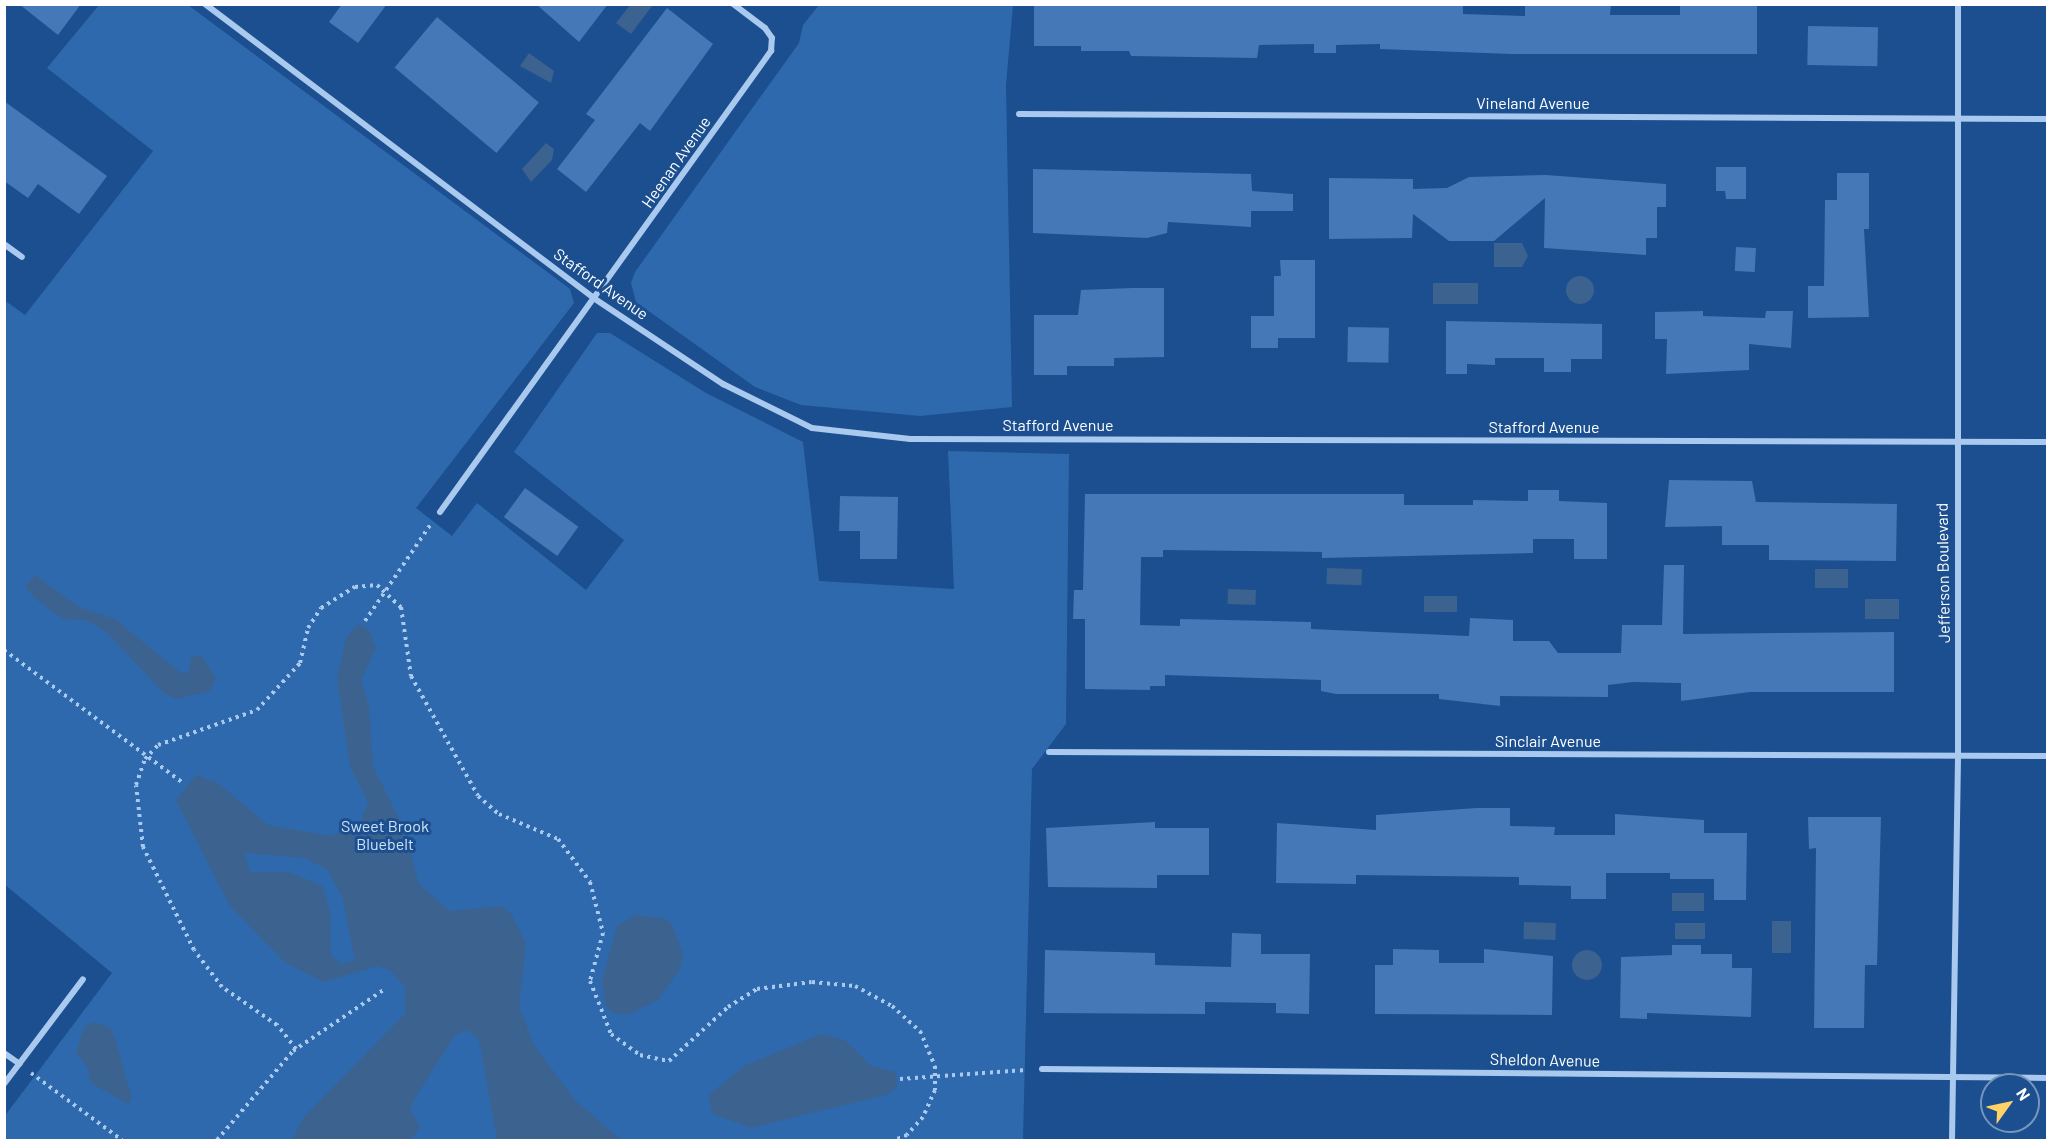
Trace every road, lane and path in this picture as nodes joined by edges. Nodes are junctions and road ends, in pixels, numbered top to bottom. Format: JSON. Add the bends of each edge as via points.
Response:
{"nodes":[{"id":1,"x":205,"y":4,"type":"edge"},
{"id":2,"x":733,"y":4,"type":"edge"},
{"id":3,"x":1958,"y":4,"type":"edge"},
{"id":4,"x":1019,"y":114,"type":"dead end"},
{"id":5,"x":1958,"y":118,"type":"junction"},
{"id":6,"x":2048,"y":119,"type":"edge"},
{"id":7,"x":4,"y":244,"type":"edge"},
{"id":8,"x":22,"y":257,"type":"dead end"},
{"id":9,"x":595,"y":299,"type":"junction"},
{"id":10,"x":1955,"y":441,"type":"junction"},
{"id":11,"x":2048,"y":442,"type":"edge"},
{"id":12,"x":440,"y":512,"type":"joint"},
{"id":13,"x":384,"y":589,"type":"junction"},
{"id":14,"x":365,"y":621,"type":"dead end"},
{"id":15,"x":4,"y":650,"type":"edge"},
{"id":16,"x":1049,"y":752,"type":"dead end"},
{"id":17,"x":148,"y":756,"type":"junction"},
{"id":18,"x":1958,"y":756,"type":"junction"},
{"id":19,"x":2048,"y":756,"type":"edge"},
{"id":20,"x":182,"y":782,"type":"dead end"},
{"id":21,"x":83,"y":979,"type":"dead end"},
{"id":22,"x":385,"y":989,"type":"dead end"},
{"id":23,"x":296,"y":1049,"type":"junction"},
{"id":24,"x":4,"y":1053,"type":"edge"},
{"id":25,"x":20,"y":1064,"type":"junction"},
{"id":26,"x":1041,"y":1069,"type":"joint"},
{"id":27,"x":937,"y":1077,"type":"junction"},
{"id":28,"x":1953,"y":1077,"type":"junction"},
{"id":29,"x":2048,"y":1078,"type":"edge"},
{"id":30,"x":900,"y":1079,"type":"dead end"},
{"id":31,"x":4,"y":1084,"type":"edge"},
{"id":32,"x":122,"y":1140,"type":"edge"},
{"id":33,"x":218,"y":1140,"type":"edge"},
{"id":34,"x":894,"y":1140,"type":"edge"},
{"id":35,"x":1952,"y":1140,"type":"edge"}],
"edges":[{"from":1,"to":9,"type":"street","name":"Stafford Avenue"},
{"from":2,"to":9,"type":"street","name":"Heenan Avenue","via":[[772,38],[771,51]]},
{"from":3,"to":5,"type":"street","name":"Jefferson Boulevard"},
{"from":4,"to":5,"type":"street","name":"Vineland Avenue"},
{"from":5,"to":6,"type":"street","name":"Vineland Avenue"},
{"from":5,"to":10,"type":"street","name":"Jefferson Boulevard"},
{"from":7,"to":8,"type":"street"},
{"from":9,"to":10,"type":"street","name":"Stafford Avenue","via":[[723,384],[812,428],[910,439]]},
{"from":9,"to":12,"type":"street","name":"Heenan Avenue"},
{"from":10,"to":11,"type":"street","name":"Stafford Avenue"},
{"from":10,"to":18,"type":"street","name":"Jefferson Boulevard"},
{"from":12,"to":13,"type":"path"},
{"from":13,"to":14,"type":"path"},
{"from":13,"to":17,"type":"path","via":[[355,587],[321,608],[308,628],[300,663],[257,710],[227,724],[178,734]]},
{"from":13,"to":27,"type":"path","via":[[401,607],[411,675],[478,796],[499,814],[558,839],[590,882],[603,917],[601,945],[590,981],[593,999],[611,1034],[626,1047],[669,1060],[750,993],[768,986],[835,982],[873,994],[908,1020],[927,1042]]},
{"from":15,"to":17,"type":"path"},
{"from":16,"to":18,"type":"street","name":"Sinclair Avenue"},
{"from":17,"to":20,"type":"path"},
{"from":17,"to":23,"type":"path","via":[[136,785],[137,824],[194,950],[222,987],[277,1025]]},
{"from":18,"to":19,"type":"street","name":"Sinclair Avenue"},
{"from":18,"to":28,"type":"street","name":"Jefferson Boulevard"},
{"from":21,"to":25,"type":"street"},
{"from":22,"to":23,"type":"path"},
{"from":23,"to":33,"type":"path"},
{"from":24,"to":25,"type":"street"},
{"from":25,"to":31,"type":"street"},
{"from":25,"to":32,"type":"path"},
{"from":26,"to":27,"type":"path"},
{"from":26,"to":28,"type":"street","name":"Sheldon Avenue"},
{"from":27,"to":30,"type":"path"},
{"from":27,"to":34,"type":"path","via":[[923,1117],[907,1135]]},
{"from":28,"to":29,"type":"street","name":"Sheldon Avenue"},
{"from":28,"to":35,"type":"street","name":"Jefferson Boulevard"}]}
